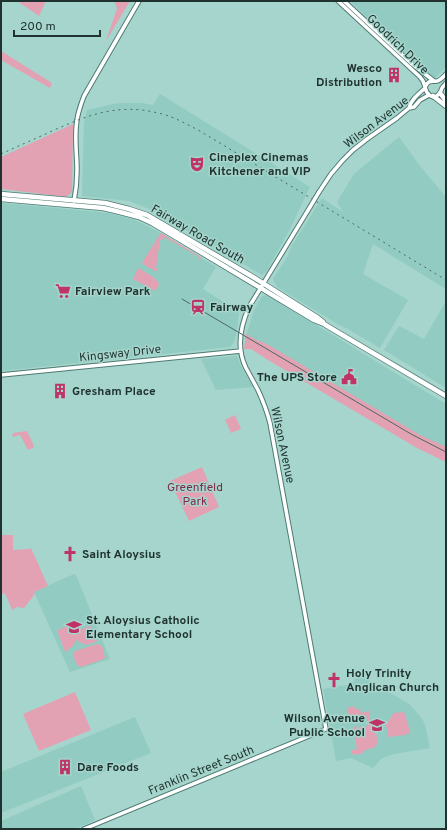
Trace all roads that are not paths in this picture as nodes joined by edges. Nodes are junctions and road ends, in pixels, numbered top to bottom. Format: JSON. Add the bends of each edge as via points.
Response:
{"nodes":[{"id":1,"x":139,"y":1,"type":"edge"},
{"id":2,"x":338,"y":1,"type":"edge"},
{"id":3,"x":344,"y":1,"type":"edge"},
{"id":4,"x":446,"y":74,"type":"edge"},
{"id":5,"x":435,"y":81,"type":"junction"},
{"id":6,"x":446,"y":83,"type":"edge"},
{"id":7,"x":425,"y":88,"type":"junction"},
{"id":8,"x":441,"y":91,"type":"junction"},
{"id":9,"x":431,"y":96,"type":"junction"},
{"id":10,"x":446,"y":101,"type":"edge"},
{"id":11,"x":446,"y":106,"type":"edge"},
{"id":12,"x":409,"y":108,"type":"junction"},
{"id":13,"x":1,"y":194,"type":"edge"},
{"id":14,"x":1,"y":199,"type":"edge"},
{"id":15,"x":74,"y":201,"type":"junction"},
{"id":16,"x":262,"y":286,"type":"junction"},
{"id":17,"x":241,"y":351,"type":"junction"},
{"id":18,"x":1,"y":375,"type":"edge"},
{"id":19,"x":446,"y":396,"type":"edge"},
{"id":20,"x":326,"y":729,"type":"joint"},
{"id":21,"x":84,"y":829,"type":"edge"}],
"edges":[{"from":1,"to":15,"type":"street","via":[[84,96],[76,124],[77,170]]},
{"from":2,"to":7,"type":"street","name":"Goodrich Drive","via":[[420,77]]},
{"from":3,"to":5,"type":"street","name":"Goodrich Drive","via":[[411,63]]},
{"from":4,"to":5,"type":"street"},
{"from":5,"to":7,"type":"street","via":[[428,82]]},
{"from":5,"to":8,"type":"street","via":[[440,84]]},
{"from":6,"to":8,"type":"street"},
{"from":7,"to":9,"type":"street","via":[[426,93]]},
{"from":7,"to":12,"type":"street","via":[[416,96]]},
{"from":8,"to":9,"type":"street","name":"Wilson Avenue","via":[[438,95]]},
{"from":8,"to":10,"type":"main road"},
{"from":9,"to":11,"type":"main road"},
{"from":9,"to":12,"type":"street","name":"Wilson Avenue"},
{"from":12,"to":16,"type":"street","name":"Wilson Avenue","bridge":true,"via":[[367,139],[331,174]]},
{"from":13,"to":15,"type":"main road","name":"Fairway Road South"},
{"from":14,"to":16,"type":"main road","name":"Fairway Road South","via":[[103,208],[138,217]]},
{"from":15,"to":16,"type":"main road","name":"Fairway Road South","via":[[116,205],[147,215]]},
{"from":16,"to":17,"type":"street","name":"Wilson Avenue","via":[[244,317],[240,334]]},
{"from":16,"to":19,"type":"main road","name":"Fairway Road South"},
{"from":17,"to":18,"type":"street","name":"Kingsway Drive"},
{"from":17,"to":20,"type":"street","name":"Wilson Avenue","via":[[270,422]]},
{"from":20,"to":21,"type":"street","name":"Franklin Street South"}]}
